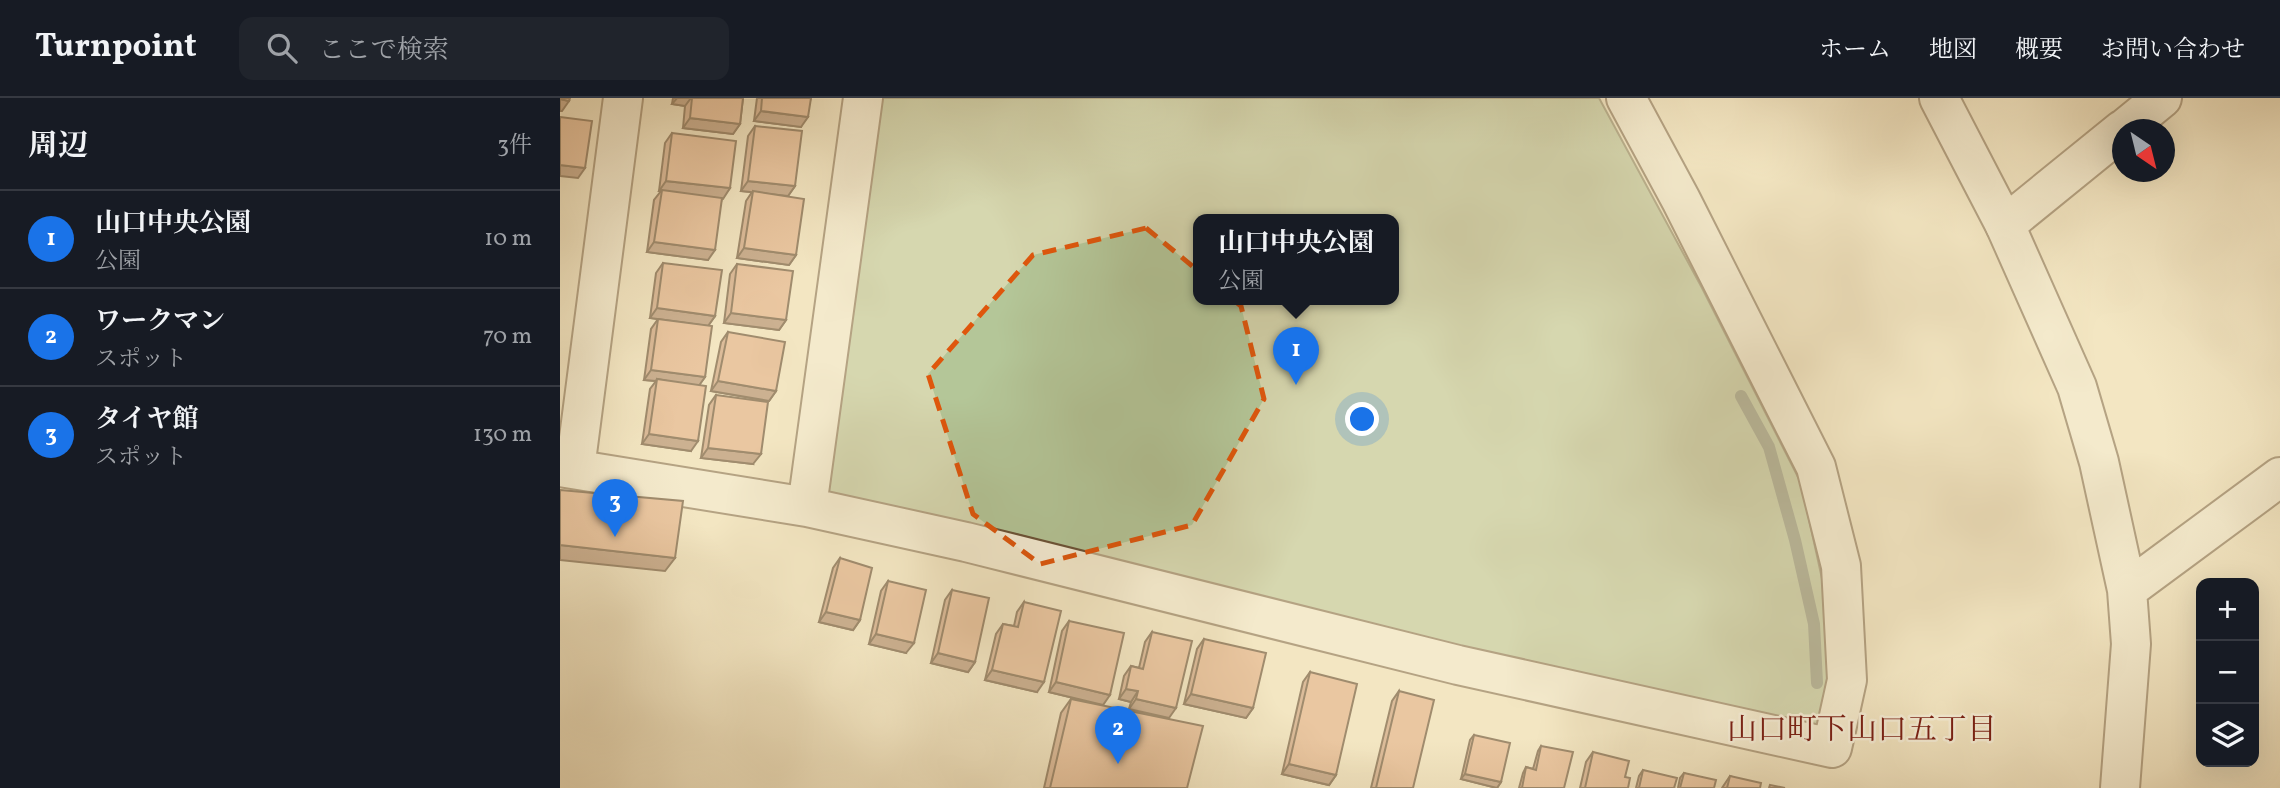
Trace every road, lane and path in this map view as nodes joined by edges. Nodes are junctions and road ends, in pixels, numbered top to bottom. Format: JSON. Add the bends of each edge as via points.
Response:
{"nodes":[{"id":1,"x":623,"y":98,"type":"edge"},
{"id":2,"x":863,"y":98,"type":"edge"},
{"id":3,"x":1626,"y":98,"type":"edge"},
{"id":4,"x":1939,"y":98,"type":"edge"},
{"id":5,"x":2162,"y":98,"type":"edge"},
{"id":6,"x":2136,"y":119,"type":"edge"},
{"id":7,"x":2112,"y":139,"type":"edge"},
{"id":8,"x":2005,"y":225,"type":"junction"},
{"id":9,"x":568,"y":468,"type":"edge"},
{"id":10,"x":2280,"y":477,"type":"edge"},
{"id":11,"x":807,"y":507,"type":"junction"},
{"id":12,"x":2127,"y":590,"type":"junction"},
{"id":13,"x":2120,"y":788,"type":"edge"}],
"edges":[{"from":1,"to":9,"type":"street"},
{"from":2,"to":11,"type":"street"},
{"from":3,"to":11,"type":"street","via":[[1816,467],[1841,566],[1847,680],[1832,748],[1458,665]]},
{"from":4,"to":8,"type":"street"},
{"from":5,"to":6,"type":"street"},
{"from":7,"to":8,"type":"street"},
{"from":8,"to":12,"type":"street","via":[[2077,387]]},
{"from":9,"to":11,"type":"street"},
{"from":10,"to":12,"type":"street"},
{"from":12,"to":13,"type":"street","via":[[2131,644]]}]}
